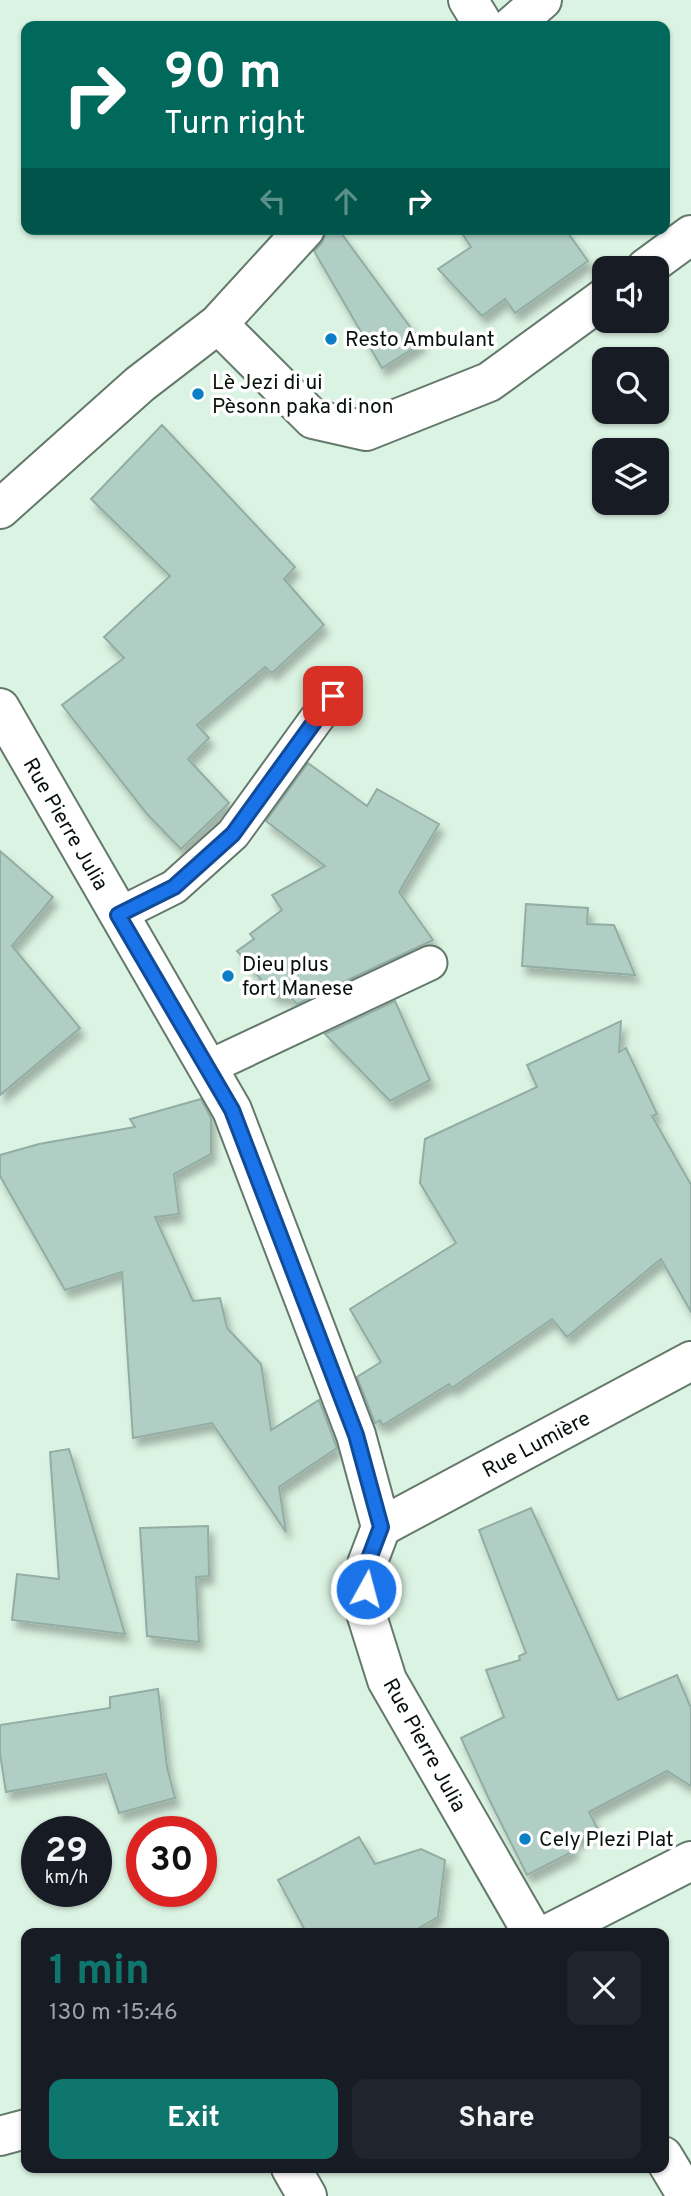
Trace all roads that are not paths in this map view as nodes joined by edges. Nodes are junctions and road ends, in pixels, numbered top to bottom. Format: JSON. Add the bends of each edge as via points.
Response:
{"nodes":[{"id":1,"x":468,"y":0,"type":"edge"},
{"id":2,"x":542,"y":0,"type":"edge"},
{"id":3,"x":481,"y":21,"type":"edge"},
{"id":4,"x":518,"y":21,"type":"edge"},
{"id":5,"x":300,"y":235,"type":"edge"},
{"id":6,"x":691,"y":235,"type":"edge"},
{"id":7,"x":662,"y":256,"type":"edge"},
{"id":8,"x":592,"y":307,"type":"edge"},
{"id":9,"x":218,"y":324,"type":"junction"},
{"id":10,"x":0,"y":509,"type":"edge"},
{"id":11,"x":333,"y":696,"type":"dead end"},
{"id":12,"x":0,"y":708,"type":"edge"},
{"id":13,"x":118,"y":915,"type":"junction"},
{"id":14,"x":430,"y":963,"type":"dead end"},
{"id":15,"x":207,"y":1068,"type":"junction"},
{"id":16,"x":691,"y":1362,"type":"edge"},
{"id":17,"x":381,"y":1527,"type":"junction"},
{"id":18,"x":691,"y":1861,"type":"edge"},
{"id":19,"x":530,"y":1928,"type":"edge"},
{"id":20,"x":560,"y":1928,"type":"edge"},
{"id":21,"x":21,"y":2130,"type":"edge"},
{"id":22,"x":0,"y":2136,"type":"edge"},
{"id":23,"x":669,"y":2165,"type":"edge"},
{"id":24,"x":294,"y":2173,"type":"edge"},
{"id":25,"x":307,"y":2196,"type":"edge"},
{"id":26,"x":687,"y":2196,"type":"edge"}],
"edges":[{"from":1,"to":3,"type":"street"},
{"from":2,"to":4,"type":"street"},
{"from":5,"to":9,"type":"street"},
{"from":6,"to":7,"type":"street"},
{"from":8,"to":9,"type":"street","via":[[489,382],[366,431],[313,419]]},
{"from":9,"to":10,"type":"street","via":[[140,384]]},
{"from":11,"to":13,"type":"lane","via":[[233,834],[174,887]]},
{"from":12,"to":13,"type":"street","name":"Rue Pierre Julia"},
{"from":13,"to":15,"type":"street","name":"Rue Pierre Julia"},
{"from":14,"to":15,"type":"lane"},
{"from":15,"to":17,"type":"street","name":"Rue Pierre Julia","via":[[232,1110],[306,1301],[356,1435]]},
{"from":16,"to":17,"type":"street","name":"Rue Lumière"},
{"from":17,"to":19,"type":"street","name":"Rue Pierre Julia","via":[[367,1564],[366,1614],[387,1680]]},
{"from":18,"to":20,"type":"street"},
{"from":21,"to":22,"type":"street"},
{"from":23,"to":26,"type":"street"},
{"from":24,"to":25,"type":"street"}]}
